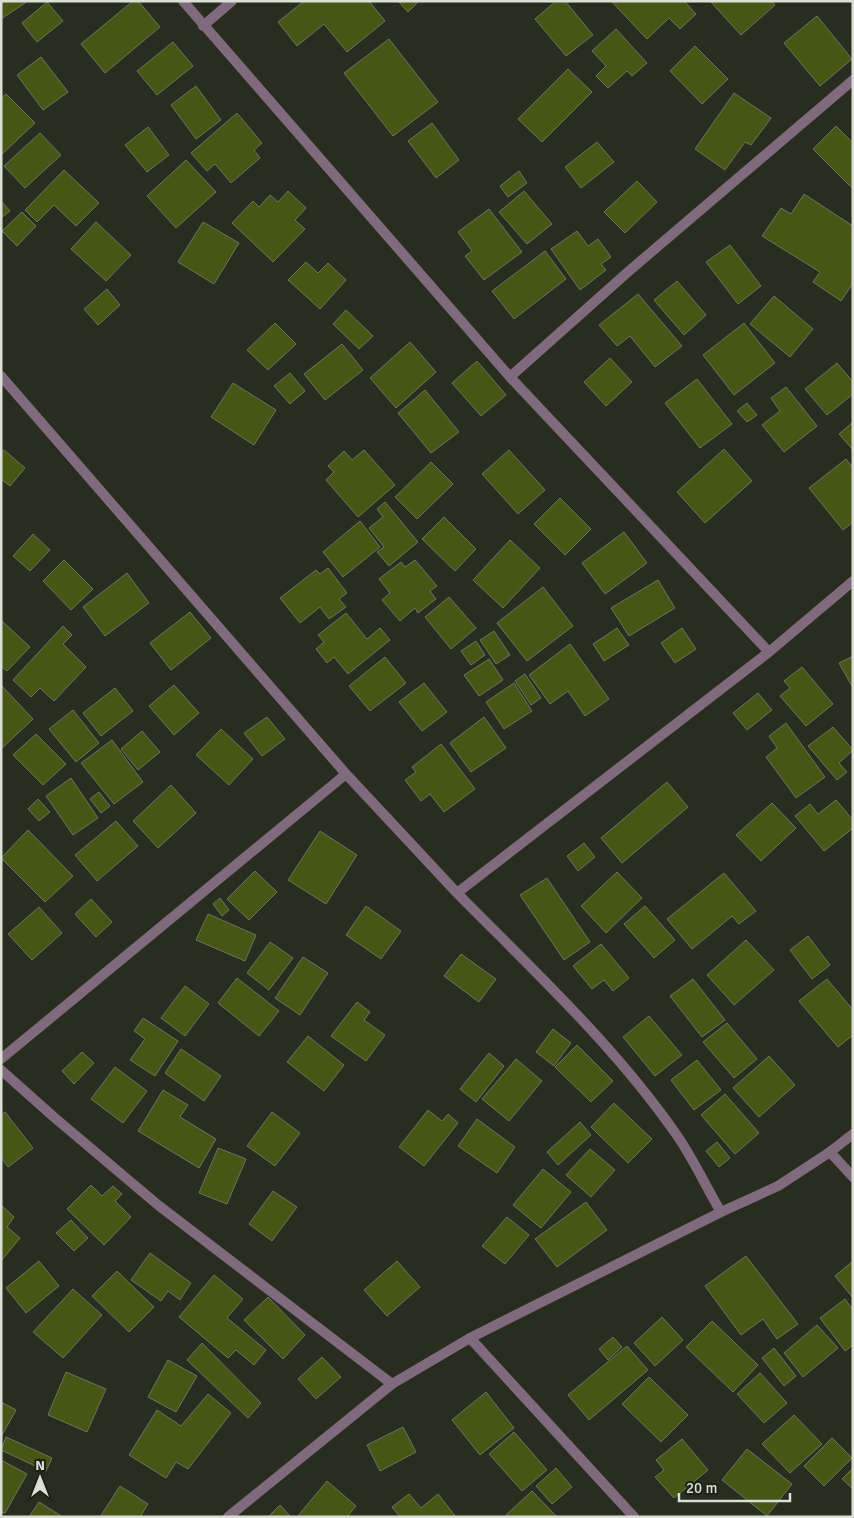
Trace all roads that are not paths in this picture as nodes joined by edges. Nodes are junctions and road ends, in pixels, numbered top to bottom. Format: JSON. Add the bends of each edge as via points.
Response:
{"nodes":[{"id":1,"x":183,"y":1,"type":"edge"},
{"id":2,"x":232,"y":1,"type":"edge"},
{"id":3,"x":203,"y":26,"type":"junction"},
{"id":4,"x":853,"y":80,"type":"edge"},
{"id":5,"x":1,"y":376,"type":"edge"},
{"id":6,"x":510,"y":377,"type":"junction"},
{"id":7,"x":853,"y":581,"type":"edge"},
{"id":8,"x":769,"y":652,"type":"junction"},
{"id":9,"x":346,"y":774,"type":"junction"},
{"id":10,"x":457,"y":894,"type":"junction"},
{"id":11,"x":1,"y":1059,"type":"edge"},
{"id":12,"x":1,"y":1070,"type":"edge"},
{"id":13,"x":853,"y":1134,"type":"edge"},
{"id":14,"x":830,"y":1152,"type":"junction"},
{"id":15,"x":853,"y":1177,"type":"edge"},
{"id":16,"x":721,"y":1212,"type":"junction"},
{"id":17,"x":470,"y":1338,"type":"junction"},
{"id":18,"x":392,"y":1384,"type":"junction"},
{"id":19,"x":228,"y":1517,"type":"edge"},
{"id":20,"x":634,"y":1517,"type":"edge"}],
"edges":[{"from":1,"to":3,"type":"street"},
{"from":2,"to":3,"type":"street"},
{"from":3,"to":6,"type":"street"},
{"from":4,"to":6,"type":"street"},
{"from":5,"to":9,"type":"street"},
{"from":6,"to":8,"type":"street"},
{"from":7,"to":8,"type":"street"},
{"from":8,"to":10,"type":"street"},
{"from":9,"to":10,"type":"street"},
{"from":9,"to":11,"type":"street"},
{"from":10,"to":16,"type":"street","via":[[618,1060],[677,1134]]},
{"from":12,"to":18,"type":"street","via":[[158,1205]]},
{"from":13,"to":14,"type":"street"},
{"from":14,"to":15,"type":"street"},
{"from":14,"to":16,"type":"street","via":[[778,1186]]},
{"from":16,"to":17,"type":"street"},
{"from":17,"to":18,"type":"street"},
{"from":17,"to":20,"type":"street"},
{"from":18,"to":19,"type":"street"}]}
